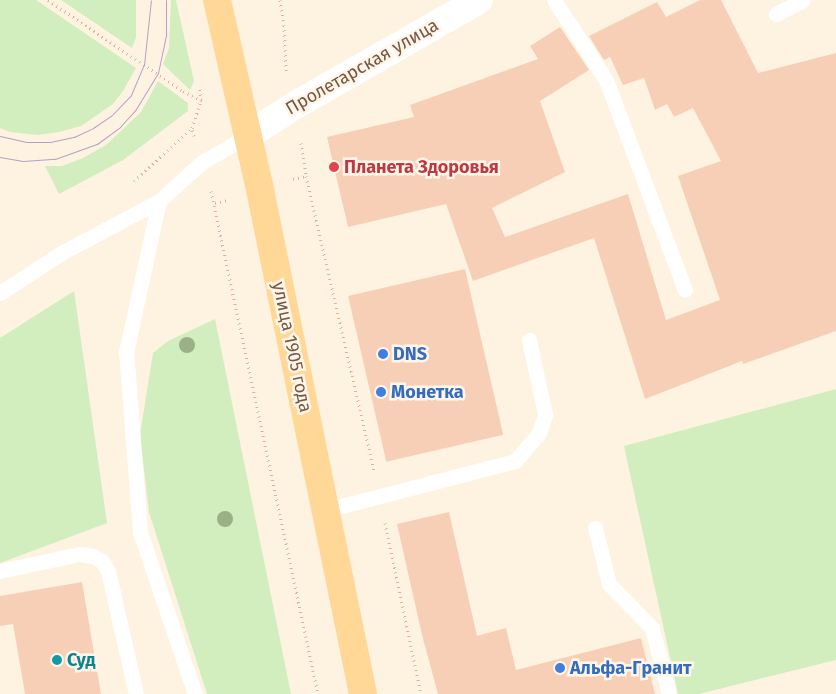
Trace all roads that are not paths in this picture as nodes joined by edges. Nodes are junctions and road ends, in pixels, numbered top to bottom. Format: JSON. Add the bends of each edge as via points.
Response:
{"nodes":[{"id":1,"x":216,"y":0,"type":"edge"},
{"id":2,"x":479,"y":0,"type":"edge"},
{"id":3,"x":554,"y":0,"type":"edge"},
{"id":4,"x":803,"y":0,"type":"edge"},
{"id":5,"x":776,"y":14,"type":"dead end"},
{"id":6,"x":246,"y":136,"type":"junction"},
{"id":7,"x":159,"y":201,"type":"junction"},
{"id":8,"x":685,"y":290,"type":"dead end"},
{"id":9,"x":0,"y":293,"type":"edge"},
{"id":10,"x":529,"y":340,"type":"dead end"},
{"id":11,"x":326,"y":510,"type":"junction"},
{"id":12,"x":595,"y":528,"type":"dead end"},
{"id":13,"x":0,"y":572,"type":"edge"},
{"id":14,"x":136,"y":694,"type":"edge"},
{"id":15,"x":195,"y":694,"type":"edge"},
{"id":16,"x":363,"y":694,"type":"edge"},
{"id":17,"x":669,"y":694,"type":"edge"}],
"edges":[{"from":1,"to":6,"type":"main road","name":"улица 1905 года"},
{"from":2,"to":6,"type":"street","name":"Пролетарская улица"},
{"from":3,"to":8,"type":"lane","via":[[606,80]]},
{"from":4,"to":5,"type":"lane"},
{"from":6,"to":7,"type":"lane","via":[[202,162]]},
{"from":6,"to":11,"type":"main road","name":"улица 1905 года"},
{"from":7,"to":9,"type":"lane","via":[[62,252]]},
{"from":7,"to":15,"type":"lane","via":[[126,352],[140,532]]},
{"from":10,"to":11,"type":"lane","via":[[545,414],[539,433],[515,461]]},
{"from":11,"to":16,"type":"main road","name":"улица 1905 года"},
{"from":12,"to":17,"type":"lane","via":[[609,584],[652,628]]},
{"from":13,"to":14,"type":"lane","via":[[79,554],[102,561],[108,572]]}]}
